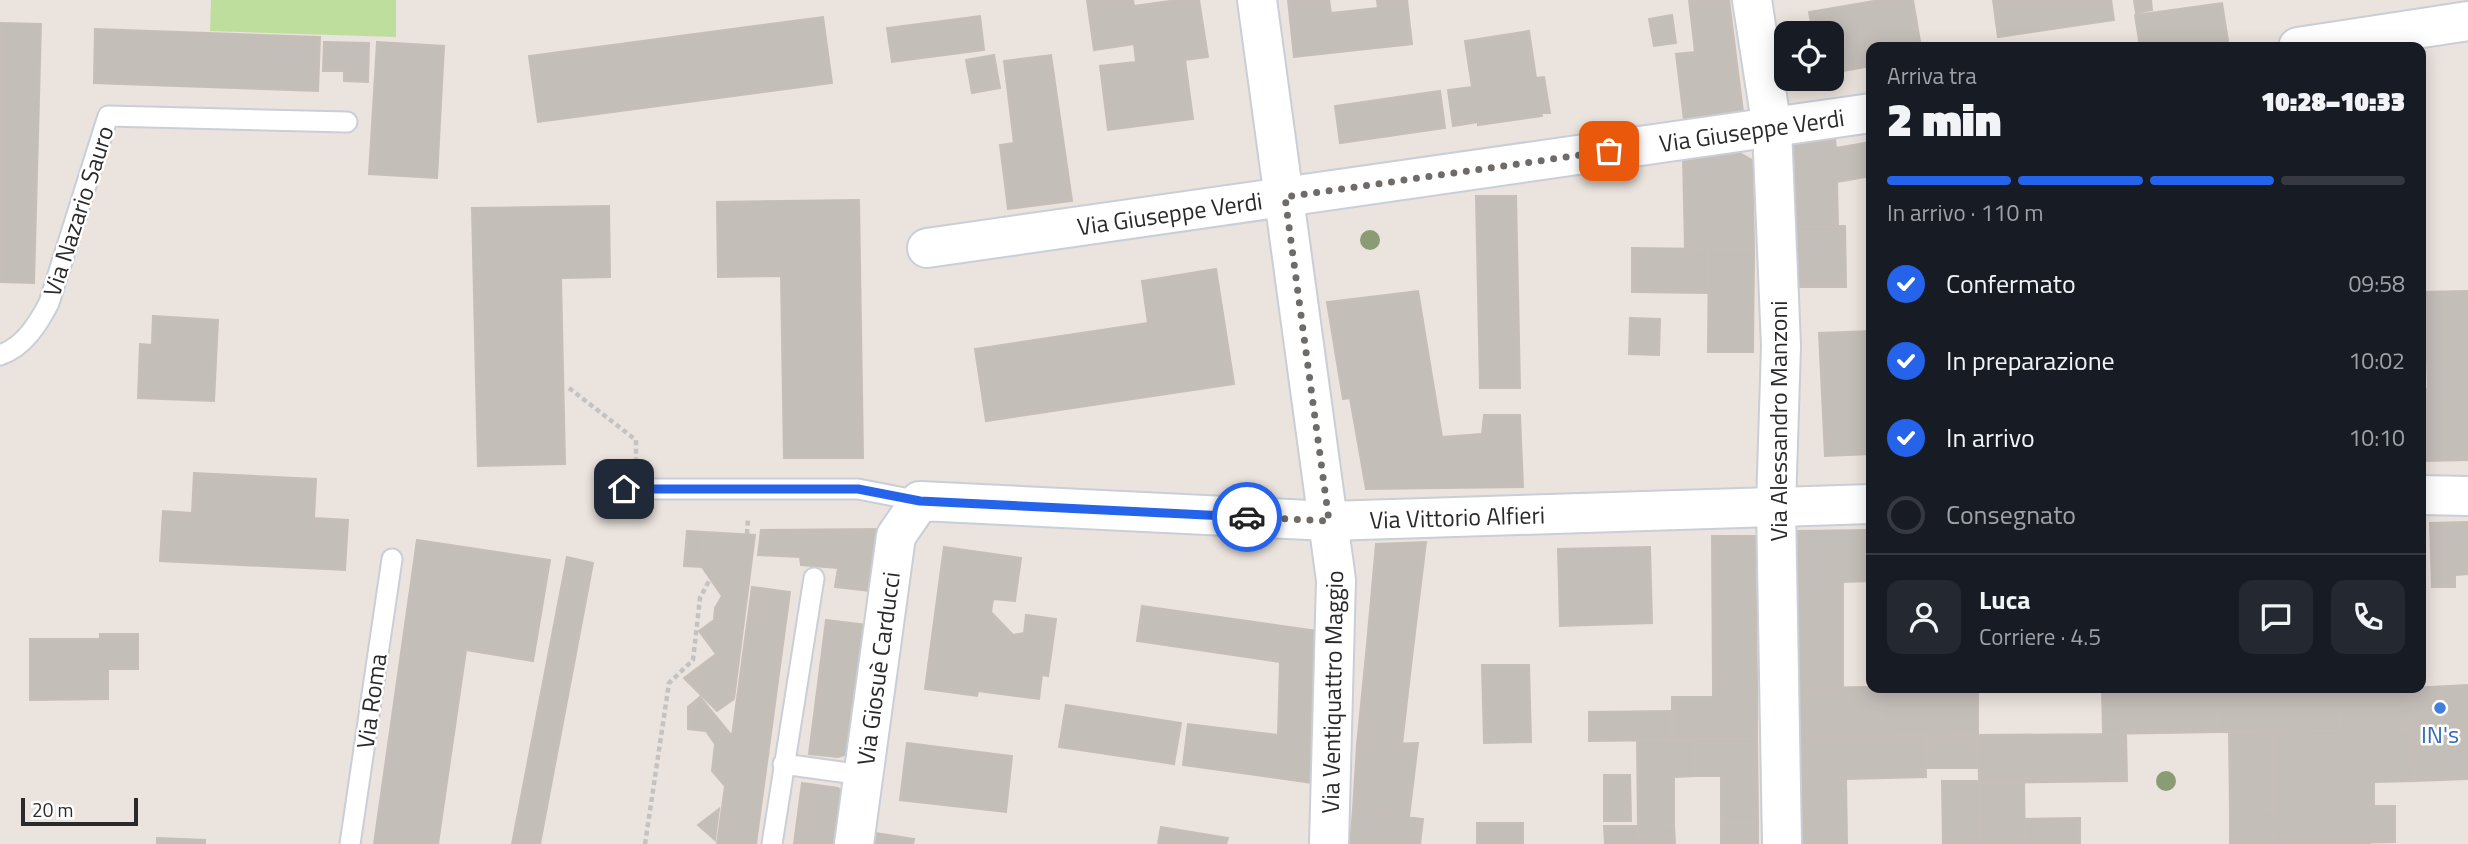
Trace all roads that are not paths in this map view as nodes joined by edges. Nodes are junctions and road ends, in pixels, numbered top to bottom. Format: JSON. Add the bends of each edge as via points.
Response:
{"nodes":[{"id":1,"x":1257,"y":0,"type":"edge"},
{"id":2,"x":1752,"y":0,"type":"edge"},
{"id":3,"x":2468,"y":21,"type":"edge"},
{"id":4,"x":2331,"y":42,"type":"edge"},
{"id":5,"x":1866,"y":114,"type":"edge"},
{"id":6,"x":347,"y":122,"type":"dead end"},
{"id":7,"x":1772,"y":128,"type":"junction"},
{"id":8,"x":1285,"y":197,"type":"junction"},
{"id":9,"x":927,"y":247,"type":"dead end"},
{"id":10,"x":0,"y":355,"type":"edge"},
{"id":11,"x":630,"y":489,"type":"road end"},
{"id":12,"x":2426,"y":495,"type":"edge"},
{"id":13,"x":2468,"y":496,"type":"edge"},
{"id":14,"x":920,"y":501,"type":"junction"},
{"id":15,"x":1866,"y":504,"type":"edge"},
{"id":16,"x":1776,"y":506,"type":"junction"},
{"id":17,"x":1329,"y":521,"type":"junction"},
{"id":18,"x":392,"y":559,"type":"dead end"},
{"id":19,"x":814,"y":578,"type":"dead end"},
{"id":20,"x":783,"y":764,"type":"junction"},
{"id":21,"x":863,"y":775,"type":"junction"},
{"id":22,"x":350,"y":844,"type":"edge"},
{"id":23,"x":772,"y":844,"type":"edge"},
{"id":24,"x":854,"y":844,"type":"edge"},
{"id":25,"x":1329,"y":844,"type":"edge"},
{"id":26,"x":1783,"y":844,"type":"edge"}],
"edges":[{"from":1,"to":8,"type":"street","name":"Via Ventiquattro Maggio"},
{"from":2,"to":7,"type":"street","name":"Via Alessandro Manzoni"},
{"from":3,"to":4,"type":"street"},
{"from":5,"to":7,"type":"street","name":"Via Giuseppe Verdi"},
{"from":6,"to":10,"type":"lane","name":"Via Nazario Sauro","via":[[108,116],[49,303],[16,348]]},
{"from":7,"to":8,"type":"street","name":"Via Giuseppe Verdi"},
{"from":7,"to":16,"type":"street","name":"Via Alessandro Manzoni","via":[[1781,346]]},
{"from":8,"to":9,"type":"street","name":"Via Giuseppe Verdi"},
{"from":8,"to":17,"type":"street","name":"Via Ventiquattro Maggio"},
{"from":11,"to":14,"type":"lane","name":"Via Vittorio Alfieri","via":[[858,489]]},
{"from":12,"to":13,"type":"street"},
{"from":14,"to":17,"type":"street","name":"Via Vittorio Alfieri"},
{"from":14,"to":21,"type":"street","name":"Via Giosuè Carducci","via":[[896,536]]},
{"from":15,"to":16,"type":"street","name":"Via Vittorio Alfieri"},
{"from":16,"to":17,"type":"street","name":"Via Vittorio Alfieri"},
{"from":16,"to":26,"type":"street","name":"Via Alessandro Manzoni"},
{"from":17,"to":25,"type":"street","name":"Via Ventiquattro Maggio","via":[[1336,580]]},
{"from":18,"to":22,"type":"lane","name":"Via Roma"},
{"from":19,"to":20,"type":"lane"},
{"from":20,"to":21,"type":"lane"},
{"from":20,"to":23,"type":"lane"},
{"from":21,"to":24,"type":"street","name":"Via Giosuè Carducci"}]}
